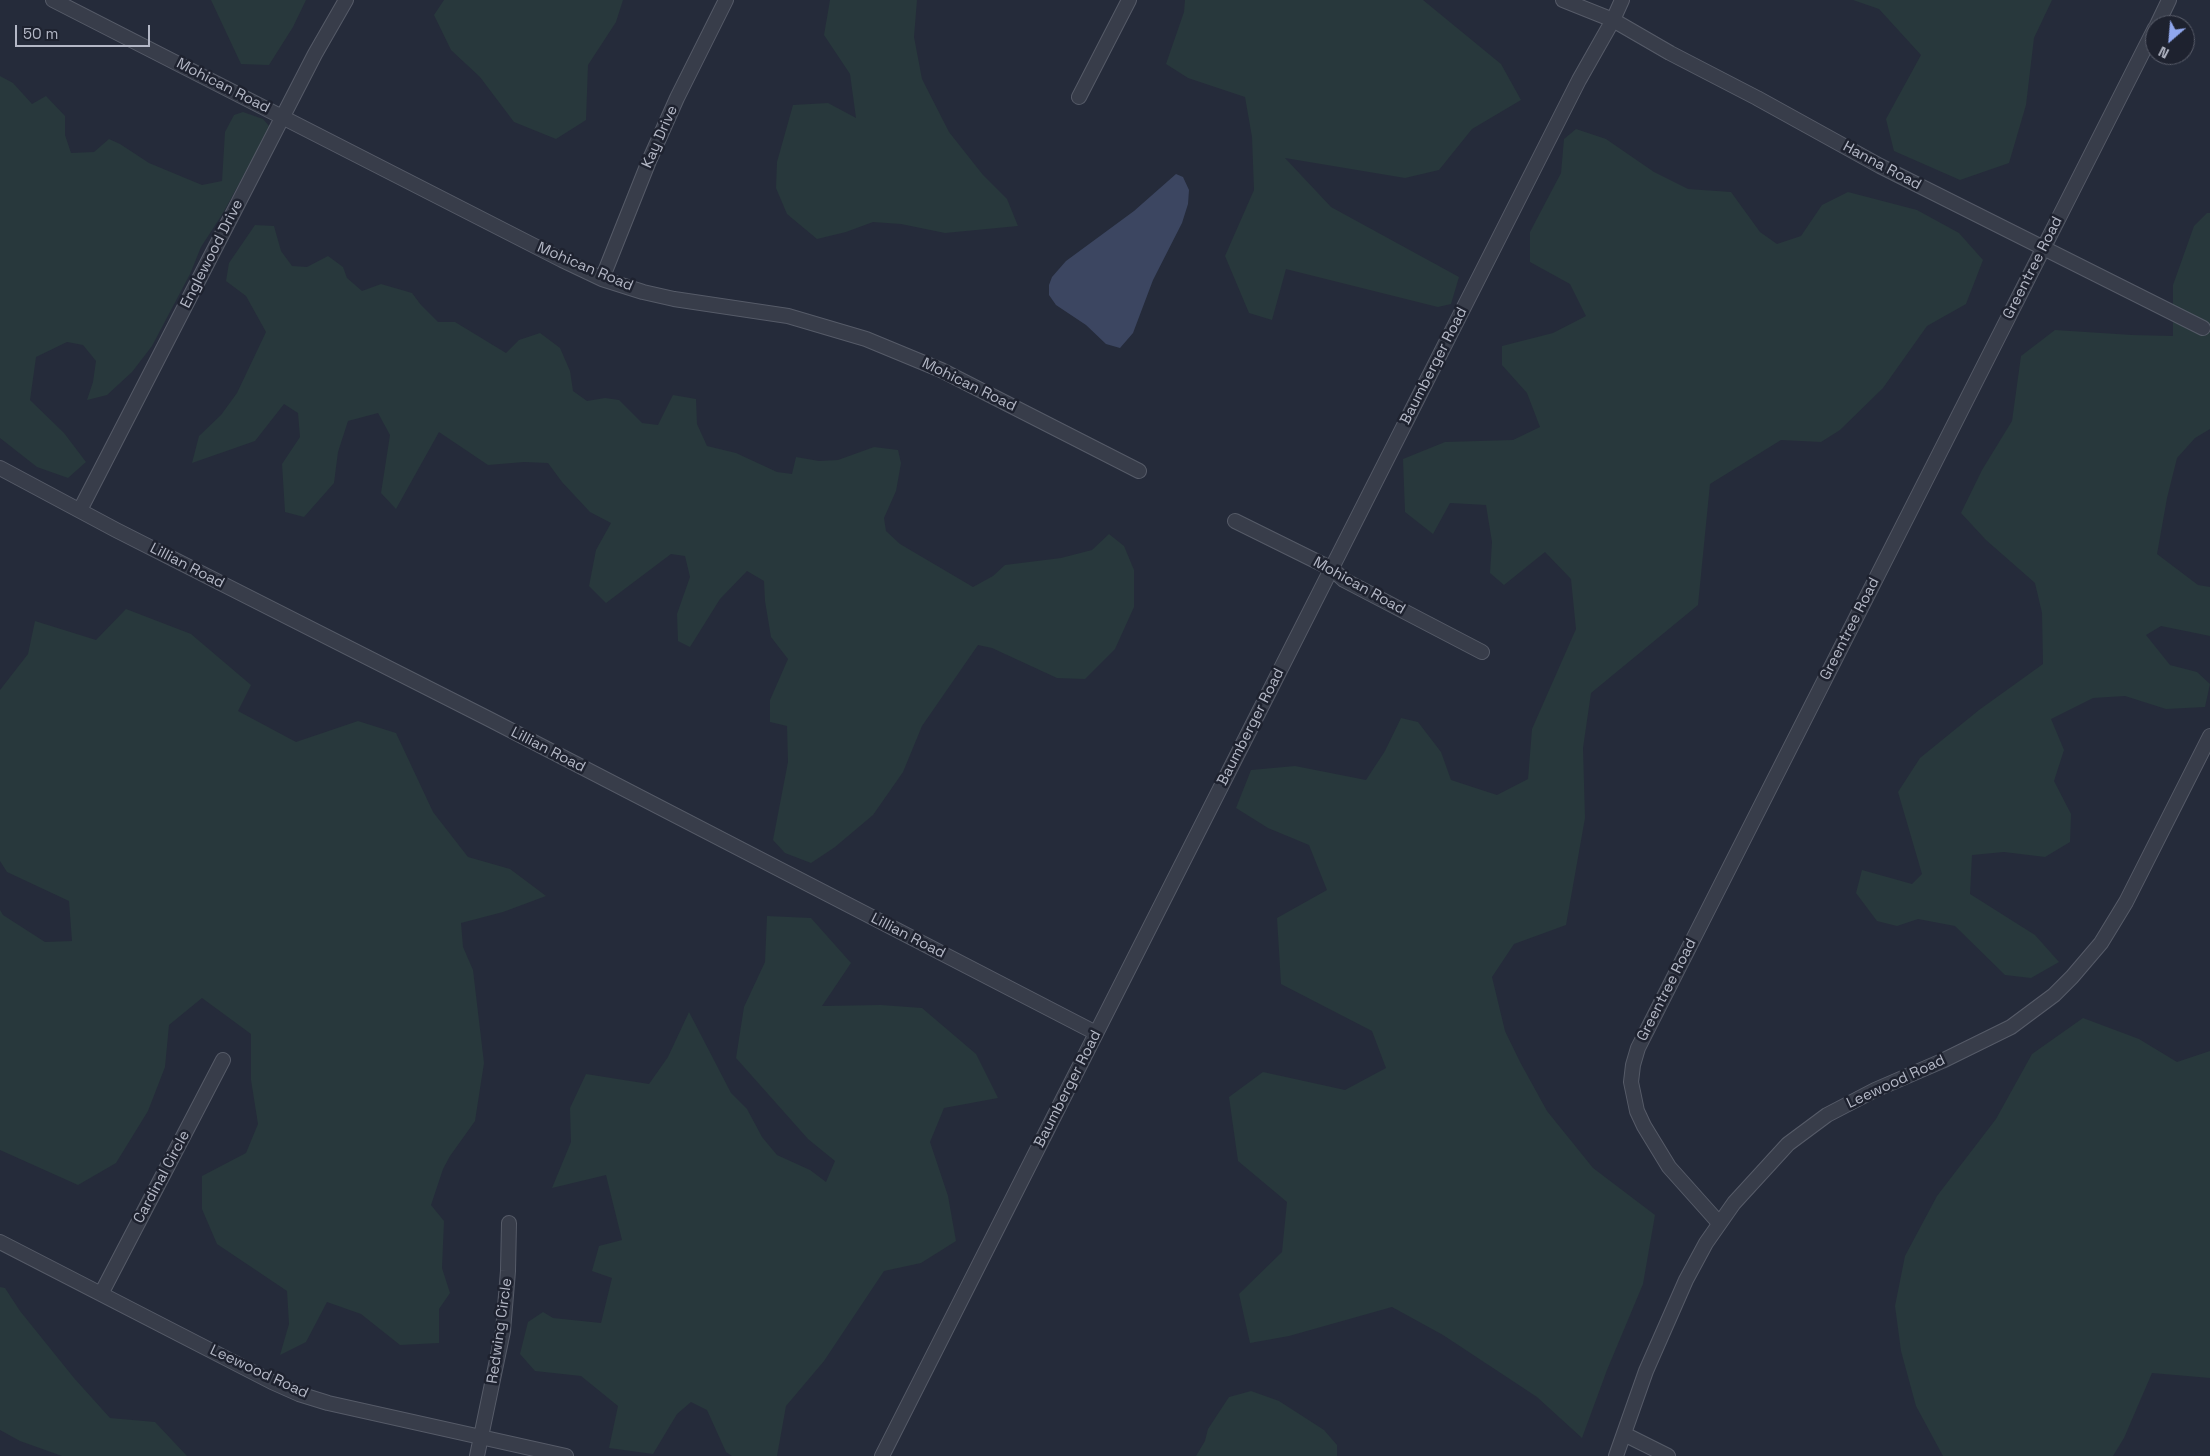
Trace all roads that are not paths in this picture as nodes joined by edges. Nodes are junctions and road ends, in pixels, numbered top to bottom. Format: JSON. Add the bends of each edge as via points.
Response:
{"nodes":[{"id":1,"x":53,"y":0,"type":"edge"},
{"id":2,"x":346,"y":0,"type":"edge"},
{"id":3,"x":726,"y":0,"type":"edge"},
{"id":4,"x":1129,"y":0,"type":"edge"},
{"id":5,"x":1563,"y":0,"type":"edge"},
{"id":6,"x":1622,"y":0,"type":"edge"},
{"id":7,"x":2169,"y":0,"type":"edge"},
{"id":8,"x":75,"y":5,"type":"edge"},
{"id":9,"x":2162,"y":15,"type":"edge"},
{"id":10,"x":1613,"y":20,"type":"junction"},
{"id":11,"x":2145,"y":48,"type":"edge"},
{"id":12,"x":1079,"y":96,"type":"dead end"},
{"id":13,"x":282,"y":117,"type":"junction"},
{"id":14,"x":2042,"y":247,"type":"junction"},
{"id":15,"x":602,"y":278,"type":"junction"},
{"id":16,"x":2202,"y":328,"type":"dead end"},
{"id":17,"x":0,"y":468,"type":"edge"},
{"id":18,"x":1139,"y":471,"type":"dead end"},
{"id":19,"x":80,"y":510,"type":"junction"},
{"id":20,"x":1235,"y":521,"type":"dead end"},
{"id":21,"x":1332,"y":569,"type":"junction"},
{"id":22,"x":1482,"y":652,"type":"dead end"},
{"id":23,"x":2210,"y":736,"type":"edge"},
{"id":24,"x":1096,"y":1033,"type":"junction"},
{"id":25,"x":223,"y":1060,"type":"dead end"},
{"id":26,"x":509,"y":1223,"type":"dead end"},
{"id":27,"x":1719,"y":1223,"type":"junction"},
{"id":28,"x":0,"y":1242,"type":"edge"},
{"id":29,"x":101,"y":1294,"type":"junction"},
{"id":30,"x":1624,"y":1434,"type":"junction"},
{"id":31,"x":482,"y":1437,"type":"junction"},
{"id":32,"x":477,"y":1456,"type":"edge"},
{"id":33,"x":566,"y":1456,"type":"edge"},
{"id":34,"x":882,"y":1456,"type":"edge"},
{"id":35,"x":1616,"y":1456,"type":"edge"},
{"id":36,"x":1668,"y":1456,"type":"edge"}],
"edges":[{"from":1,"to":8,"type":"street","name":"Mohican Road"},
{"from":2,"to":13,"type":"street","name":"Englewood Drive"},
{"from":3,"to":15,"type":"street","name":"Kay Drive","via":[[649,161]]},
{"from":4,"to":12,"type":"street"},
{"from":5,"to":10,"type":"street","name":"Hanna Road"},
{"from":6,"to":10,"type":"street","name":"Baumberger Road"},
{"from":7,"to":9,"type":"street","name":"Greentree Road"},
{"from":8,"to":13,"type":"street","name":"Mohican Road"},
{"from":10,"to":14,"type":"street","name":"Hanna Road","via":[[1880,166]]},
{"from":10,"to":21,"type":"street","name":"Baumberger Road","via":[[1579,80]]},
{"from":11,"to":14,"type":"street","name":"Greentree Road"},
{"from":13,"to":15,"type":"street","name":"Mohican Road"},
{"from":13,"to":19,"type":"street","name":"Englewood Drive"},
{"from":14,"to":16,"type":"street","name":"Hanna Road"},
{"from":14,"to":27,"type":"street","name":"Greentree Road","via":[[1632,1065],[1632,1091],[1644,1126],[1669,1168]]},
{"from":15,"to":18,"type":"street","name":"Mohican Road","via":[[674,299],[788,316],[866,339],[941,370]]},
{"from":17,"to":19,"type":"street","name":"Lillian Road"},
{"from":19,"to":24,"type":"street","name":"Lillian Road"},
{"from":20,"to":21,"type":"street","name":"Mohican Road"},
{"from":21,"to":22,"type":"street","name":"Mohican Road","via":[[1344,580]]},
{"from":21,"to":24,"type":"street","name":"Baumberger Road"},
{"from":23,"to":27,"type":"street","name":"Leewood Road","via":[[2126,902],[2101,943],[2072,977],[2042,1005],[2011,1026],[1875,1090],[1814,1124],[1770,1161]]},
{"from":24,"to":34,"type":"street","name":"Baumberger Road"},
{"from":25,"to":29,"type":"street","name":"Cardinal Circle"},
{"from":26,"to":31,"type":"street","name":"Redwing Circle","via":[[503,1331]]},
{"from":27,"to":30,"type":"street","name":"Leewood Road","via":[[1673,1309],[1646,1371]]},
{"from":28,"to":29,"type":"street","name":"Leewood Road"},
{"from":29,"to":31,"type":"street","name":"Leewood Road","via":[[300,1394]]},
{"from":30,"to":35,"type":"street","name":"Leewood Road"},
{"from":30,"to":36,"type":"street"},
{"from":31,"to":32,"type":"street","name":"Redwing Circle"},
{"from":31,"to":33,"type":"street","name":"Leewood Road"}]}
